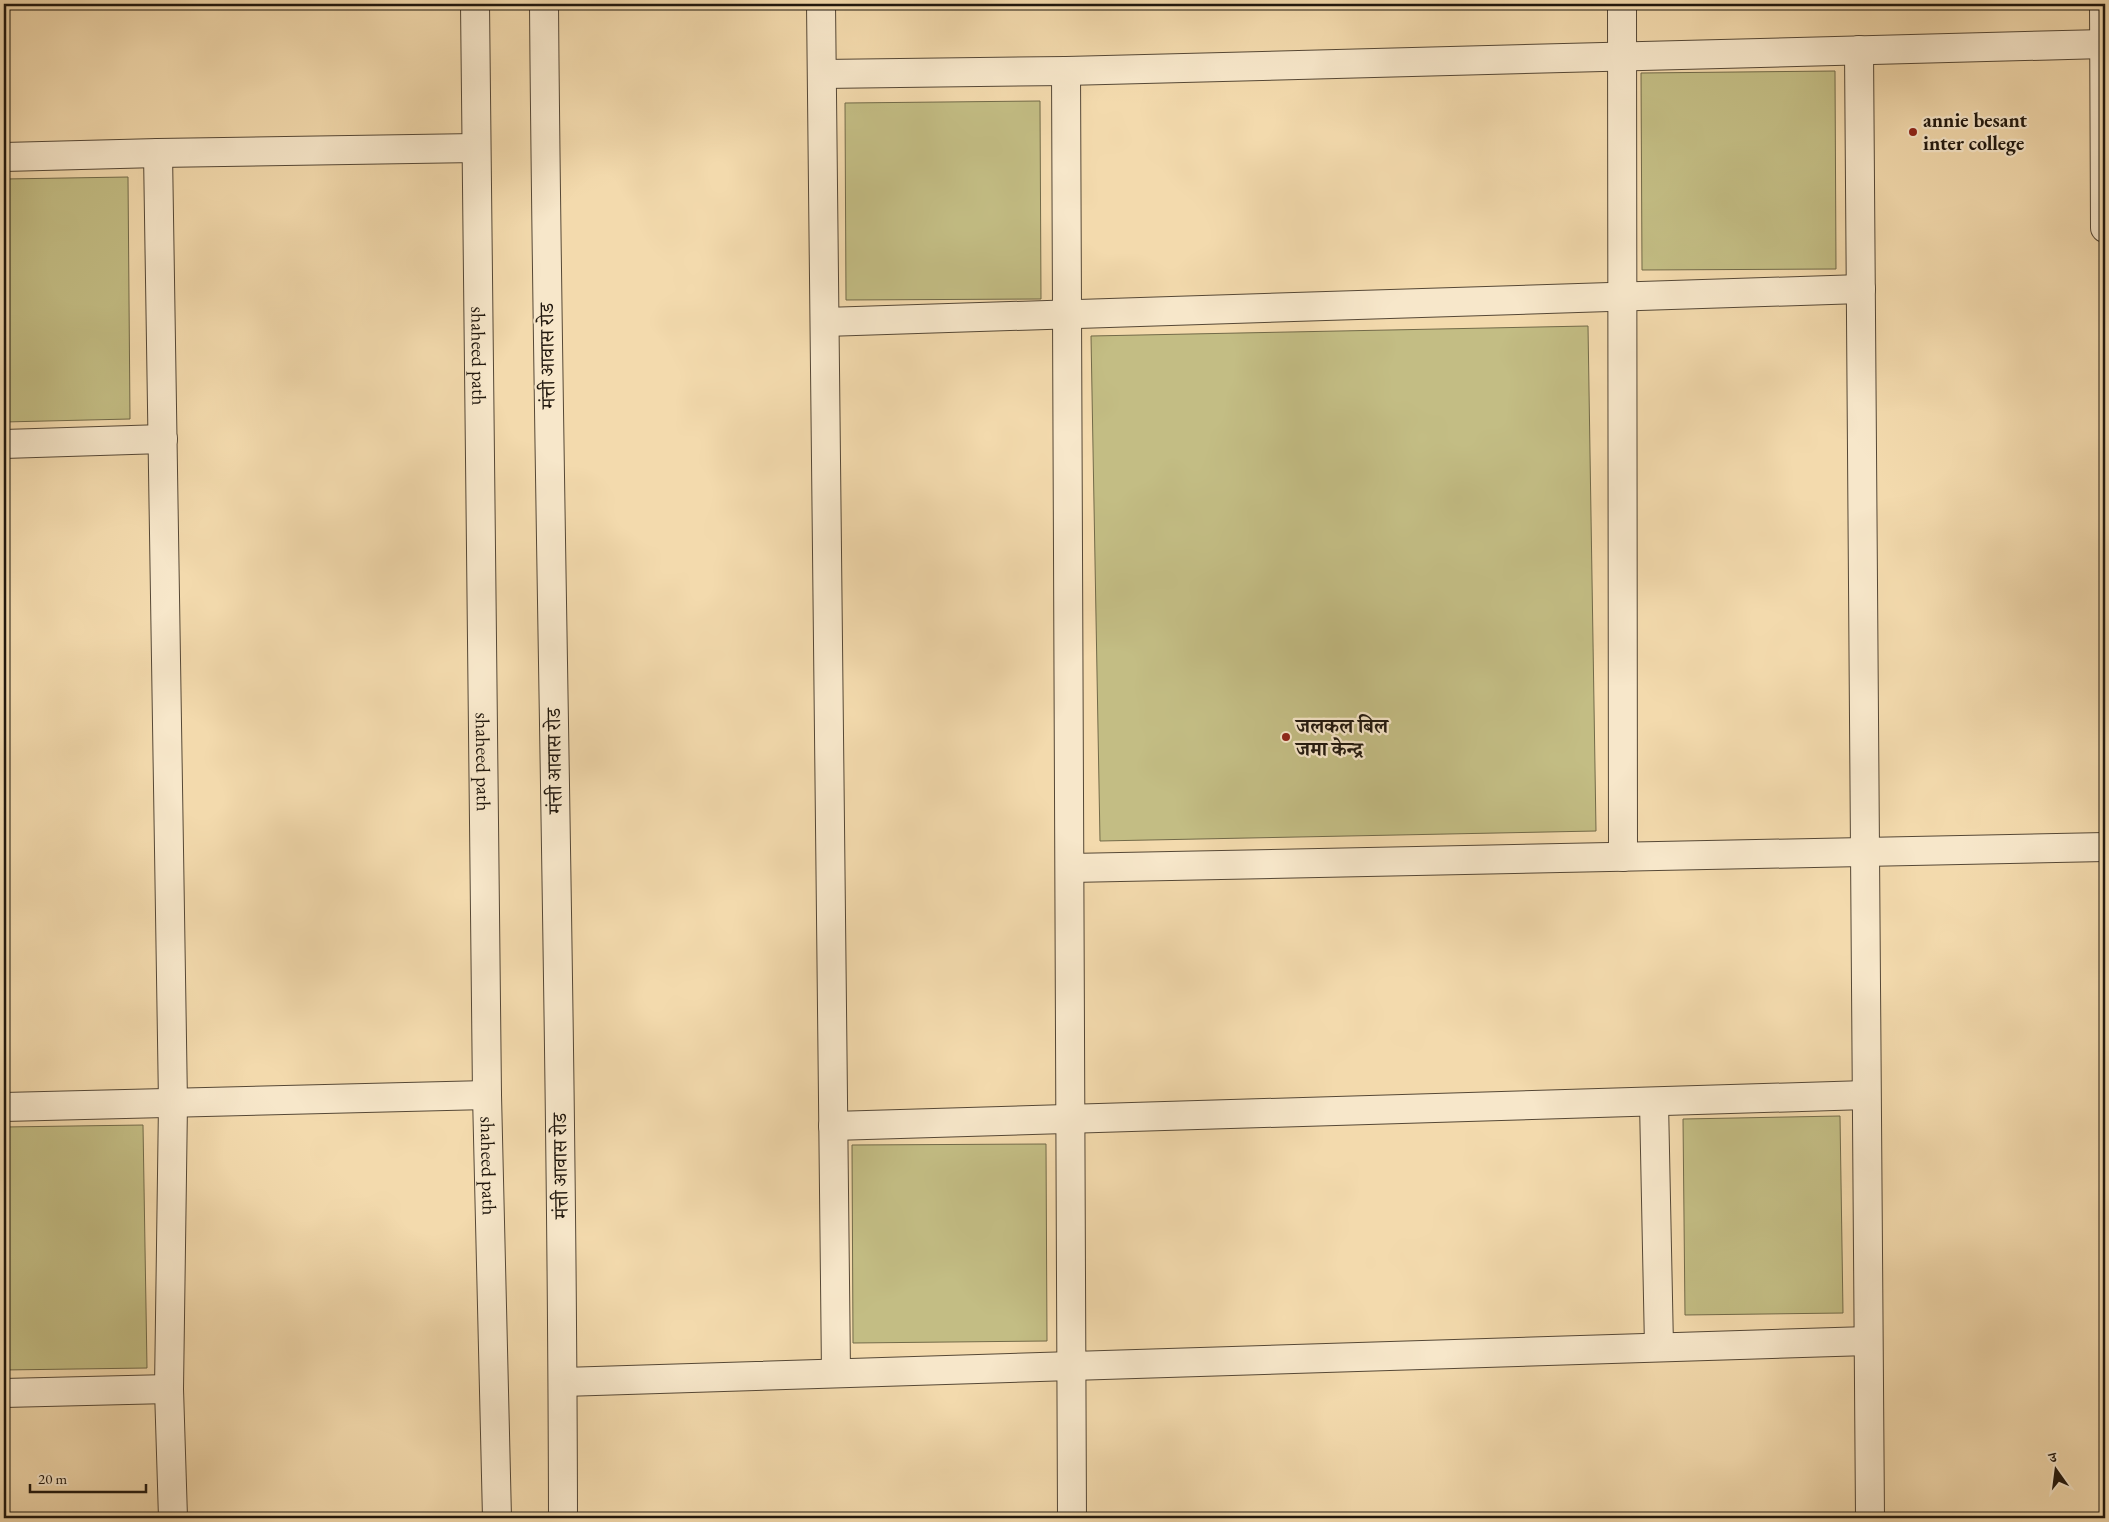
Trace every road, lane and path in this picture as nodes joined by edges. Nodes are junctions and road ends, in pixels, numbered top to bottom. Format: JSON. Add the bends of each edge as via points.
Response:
{"nodes":[{"id":1,"x":475,"y":4,"type":"edge"},
{"id":2,"x":544,"y":4,"type":"edge"},
{"id":3,"x":821,"y":4,"type":"edge"},
{"id":4,"x":1622,"y":4,"type":"edge"},
{"id":5,"x":2104,"y":4,"type":"edge"},
{"id":6,"x":2104,"y":44,"type":"junction"},
{"id":7,"x":1859,"y":50,"type":"junction"},
{"id":8,"x":1622,"y":56,"type":"junction"},
{"id":9,"x":1066,"y":71,"type":"junction"},
{"id":10,"x":822,"y":74,"type":"junction"},
{"id":11,"x":476,"y":148,"type":"junction"},
{"id":12,"x":158,"y":153,"type":"junction"},
{"id":13,"x":4,"y":158,"type":"edge"},
{"id":14,"x":2105,"y":228,"type":"edge"},
{"id":15,"x":1861,"y":289,"type":"junction"},
{"id":16,"x":1623,"y":296,"type":"junction"},
{"id":17,"x":1067,"y":315,"type":"junction"},
{"id":18,"x":825,"y":322,"type":"junction"},
{"id":19,"x":163,"y":439,"type":"junction"},
{"id":20,"x":4,"y":444,"type":"edge"},
{"id":21,"x":2105,"y":847,"type":"edge"},
{"id":22,"x":1865,"y":851,"type":"junction"},
{"id":23,"x":1623,"y":857,"type":"junction"},
{"id":24,"x":1070,"y":868,"type":"junction"},
{"id":25,"x":487,"y":1094,"type":"junction"},
{"id":26,"x":1866,"y":1095,"type":"junction"},
{"id":27,"x":1654,"y":1102,"type":"junction"},
{"id":28,"x":173,"y":1103,"type":"junction"},
{"id":29,"x":4,"y":1107,"type":"edge"},
{"id":30,"x":1070,"y":1120,"type":"junction"},
{"id":31,"x":833,"y":1126,"type":"junction"},
{"id":32,"x":1868,"y":1341,"type":"junction"},
{"id":33,"x":1658,"y":1348,"type":"junction"},
{"id":34,"x":1071,"y":1366,"type":"junction"},
{"id":35,"x":836,"y":1374,"type":"junction"},
{"id":36,"x":563,"y":1382,"type":"junction"},
{"id":37,"x":169,"y":1388,"type":"junction"},
{"id":38,"x":4,"y":1393,"type":"edge"},
{"id":39,"x":173,"y":1518,"type":"edge"},
{"id":40,"x":497,"y":1518,"type":"edge"},
{"id":41,"x":564,"y":1518,"type":"edge"},
{"id":42,"x":1072,"y":1518,"type":"edge"},
{"id":43,"x":1870,"y":1518,"type":"edge"}],
"edges":[{"from":1,"to":11,"type":"street","name":"shaheed path"},
{"from":2,"to":36,"type":"street","name":"मंत्ती आवास रोड","via":[[546,339]]},
{"from":3,"to":10,"type":"street"},
{"from":4,"to":8,"type":"street"},
{"from":5,"to":6,"type":"street"},
{"from":6,"to":7,"type":"street"},
{"from":6,"to":14,"type":"street"},
{"from":7,"to":8,"type":"street"},
{"from":7,"to":15,"type":"street"},
{"from":8,"to":9,"type":"street"},
{"from":8,"to":16,"type":"street"},
{"from":9,"to":10,"type":"street"},
{"from":9,"to":17,"type":"street"},
{"from":10,"to":18,"type":"street"},
{"from":11,"to":12,"type":"street"},
{"from":11,"to":25,"type":"street","name":"shaheed path"},
{"from":12,"to":13,"type":"street"},
{"from":12,"to":19,"type":"street"},
{"from":15,"to":16,"type":"street"},
{"from":15,"to":22,"type":"street"},
{"from":16,"to":17,"type":"street"},
{"from":16,"to":23,"type":"street"},
{"from":17,"to":18,"type":"street"},
{"from":17,"to":24,"type":"street"},
{"from":18,"to":31,"type":"street"},
{"from":19,"to":20,"type":"street"},
{"from":19,"to":28,"type":"street"},
{"from":21,"to":22,"type":"street"},
{"from":22,"to":23,"type":"street"},
{"from":22,"to":26,"type":"street"},
{"from":23,"to":24,"type":"street"},
{"from":24,"to":30,"type":"street"},
{"from":25,"to":28,"type":"street"},
{"from":25,"to":40,"type":"street","name":"shaheed path"},
{"from":26,"to":27,"type":"street"},
{"from":26,"to":32,"type":"street"},
{"from":27,"to":30,"type":"street"},
{"from":27,"to":33,"type":"street"},
{"from":28,"to":29,"type":"street"},
{"from":28,"to":37,"type":"street"},
{"from":30,"to":31,"type":"street"},
{"from":30,"to":34,"type":"street"},
{"from":31,"to":35,"type":"street"},
{"from":32,"to":33,"type":"street"},
{"from":32,"to":43,"type":"street"},
{"from":33,"to":34,"type":"street"},
{"from":34,"to":35,"type":"street"},
{"from":34,"to":42,"type":"street"},
{"from":35,"to":36,"type":"street"},
{"from":36,"to":41,"type":"street","name":"मंत्ती आवास रोड"},
{"from":37,"to":38,"type":"street"},
{"from":37,"to":39,"type":"street"}]}
